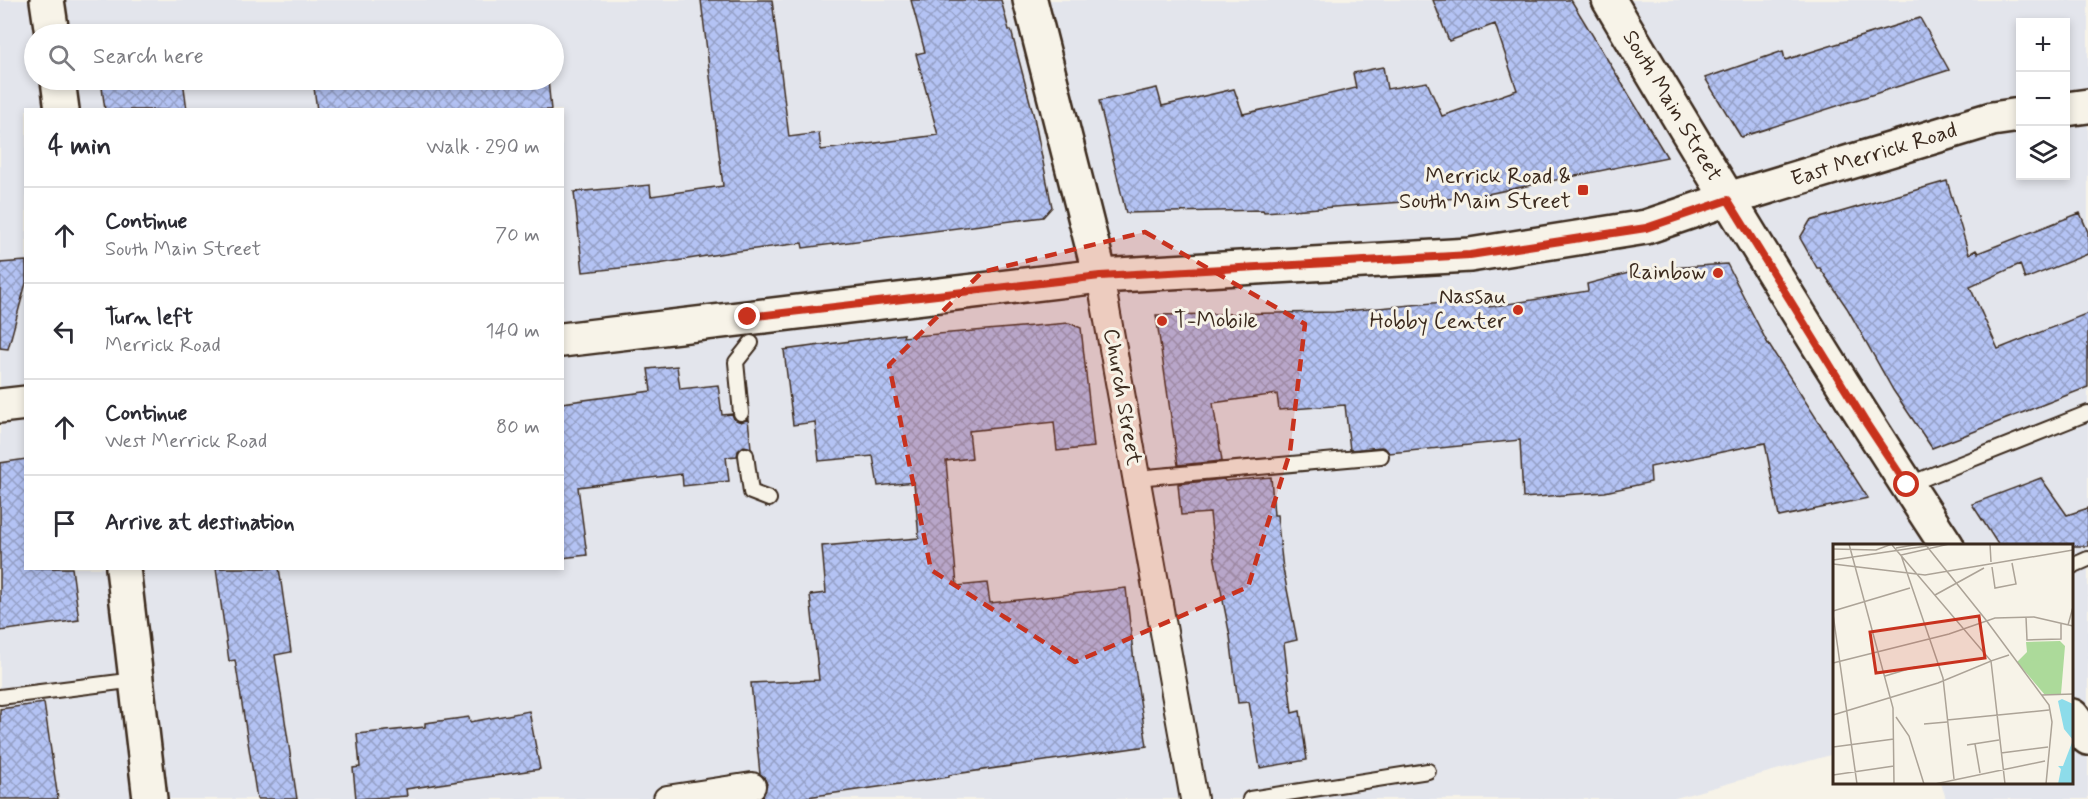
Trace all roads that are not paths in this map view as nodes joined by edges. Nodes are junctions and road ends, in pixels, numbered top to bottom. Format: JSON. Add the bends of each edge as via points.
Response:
{"nodes":[{"id":1,"x":47,"y":0,"type":"edge"},
{"id":2,"x":1030,"y":0,"type":"edge"},
{"id":3,"x":1609,"y":0,"type":"edge"},
{"id":4,"x":51,"y":24,"type":"edge"},
{"id":5,"x":59,"y":90,"type":"edge"},
{"id":6,"x":2088,"y":106,"type":"edge"},
{"id":7,"x":62,"y":108,"type":"edge"},
{"id":8,"x":2070,"y":108,"type":"edge"},
{"id":9,"x":2016,"y":116,"type":"edge"},
{"id":10,"x":1728,"y":200,"type":"junction"},
{"id":11,"x":1100,"y":276,"type":"junction"},
{"id":12,"x":564,"y":340,"type":"edge"},
{"id":13,"x":751,"y":343,"type":"dead end"},
{"id":14,"x":24,"y":403,"type":"edge"},
{"id":15,"x":0,"y":406,"type":"edge"},
{"id":16,"x":741,"y":413,"type":"dead end"},
{"id":17,"x":2088,"y":413,"type":"edge"},
{"id":18,"x":746,"y":456,"type":"dead end"},
{"id":19,"x":1381,"y":456,"type":"dead end"},
{"id":20,"x":1136,"y":478,"type":"junction"},
{"id":21,"x":1907,"y":485,"type":"junction"},
{"id":22,"x":769,"y":499,"type":"dead end"},
{"id":23,"x":1946,"y":544,"type":"edge"},
{"id":24,"x":2088,"y":559,"type":"edge"},
{"id":25,"x":2073,"y":566,"type":"edge"},
{"id":26,"x":123,"y":570,"type":"edge"},
{"id":27,"x":136,"y":680,"type":"junction"},
{"id":28,"x":0,"y":698,"type":"edge"},
{"id":29,"x":2073,"y":717,"type":"edge"},
{"id":30,"x":2088,"y":738,"type":"edge"},
{"id":31,"x":1428,"y":771,"type":"dead end"},
{"id":32,"x":752,"y":786,"type":"dead end"},
{"id":33,"x":150,"y":799,"type":"edge"},
{"id":34,"x":667,"y":799,"type":"edge"},
{"id":35,"x":1194,"y":799,"type":"edge"},
{"id":36,"x":1250,"y":799,"type":"edge"}],
"edges":[{"from":1,"to":4,"type":"main road"},
{"from":2,"to":11,"type":"main road","name":"Church Street"},
{"from":3,"to":10,"type":"main road","name":"South Main Street"},
{"from":5,"to":7,"type":"main road"},
{"from":6,"to":8,"type":"main road"},
{"from":9,"to":10,"type":"main road","name":"East Merrick Road","via":[[1992,119]]},
{"from":10,"to":11,"type":"main road","name":"East Merrick Road","via":[[1646,228],[1470,255]]},
{"from":10,"to":21,"type":"main road","name":"South Main Street"},
{"from":11,"to":12,"type":"main road","name":"East Merrick Road"},
{"from":11,"to":20,"type":"street","name":"Church Street"},
{"from":13,"to":16,"type":"lane","via":[[736,362]]},
{"from":14,"to":15,"type":"main road"},
{"from":17,"to":21,"type":"lane"},
{"from":18,"to":22,"type":"lane","via":[[751,492]]},
{"from":19,"to":20,"type":"lane"},
{"from":20,"to":35,"type":"street","name":"Church Street"},
{"from":21,"to":23,"type":"main road","name":"South Main Street"},
{"from":24,"to":25,"type":"lane"},
{"from":26,"to":27,"type":"main road"},
{"from":27,"to":28,"type":"lane"},
{"from":27,"to":33,"type":"main road"},
{"from":29,"to":30,"type":"main road"},
{"from":31,"to":36,"type":"lane"},
{"from":32,"to":34,"type":"street"}]}
